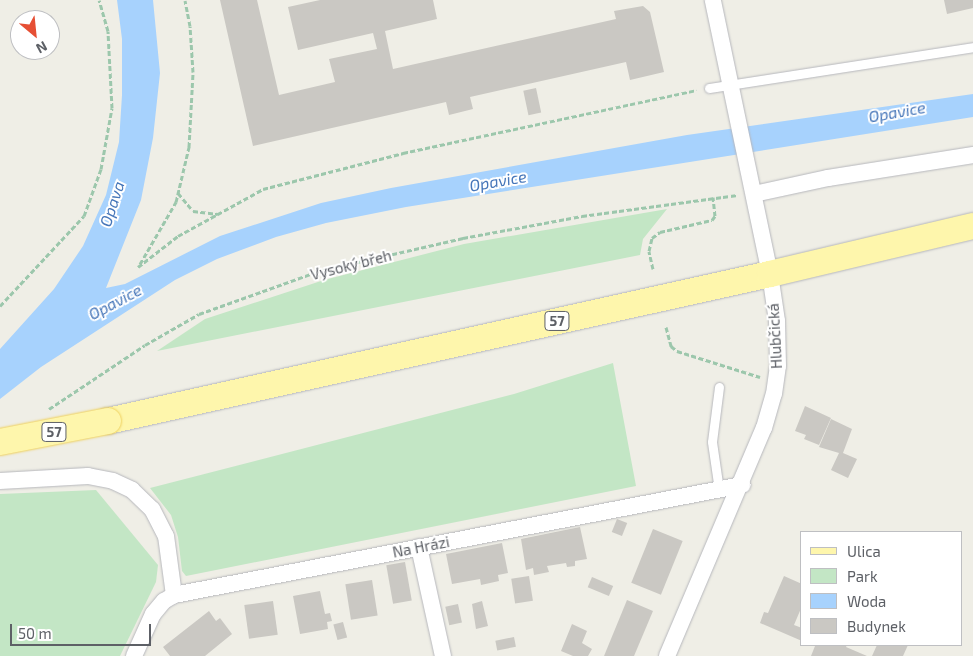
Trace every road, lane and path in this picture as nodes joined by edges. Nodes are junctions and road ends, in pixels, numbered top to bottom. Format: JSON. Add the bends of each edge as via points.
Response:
{"nodes":[{"id":1,"x":99,"y":0,"type":"edge"},
{"id":2,"x":186,"y":0,"type":"edge"},
{"id":3,"x":713,"y":0,"type":"edge"},
{"id":4,"x":973,"y":47,"type":"edge"},
{"id":5,"x":731,"y":84,"type":"junction"},
{"id":6,"x":709,"y":88,"type":"joint"},
{"id":7,"x":973,"y":155,"type":"edge"},
{"id":8,"x":752,"y":187,"type":"junction"},
{"id":9,"x":178,"y":193,"type":"junction"},
{"id":10,"x":713,"y":198,"type":"junction"},
{"id":11,"x":218,"y":214,"type":"junction"},
{"id":12,"x":973,"y":226,"type":"edge"},
{"id":13,"x":653,"y":269,"type":"dead end"},
{"id":14,"x":770,"y":274,"type":"junction"},
{"id":15,"x":0,"y":306,"type":"edge"},
{"id":16,"x":718,"y":387,"type":"dead end"},
{"id":17,"x":42,"y":414,"type":"dead end"},
{"id":18,"x":0,"y":442,"type":"edge"},
{"id":19,"x":0,"y":481,"type":"edge"},
{"id":20,"x":742,"y":485,"type":"junction"},
{"id":21,"x":719,"y":490,"type":"junction"},
{"id":22,"x":419,"y":547,"type":"junction"},
{"id":23,"x":174,"y":595,"type":"junction"},
{"id":24,"x":134,"y":656,"type":"edge"},
{"id":25,"x":443,"y":656,"type":"edge"},
{"id":26,"x":667,"y":656,"type":"edge"}],
"edges":[{"from":1,"to":15,"type":"path","via":[[108,31],[112,108],[101,169],[84,216]]},
{"from":2,"to":9,"type":"path","via":[[193,72],[189,147]]},
{"from":3,"to":5,"type":"street","name":"Hlubčická"},
{"from":4,"to":5,"type":"lane"},
{"from":5,"to":6,"type":"lane"},
{"from":5,"to":8,"type":"street","name":"Hlubčická"},
{"from":6,"to":11,"type":"path","via":[[322,172],[264,189]]},
{"from":7,"to":8,"type":"street"},
{"from":8,"to":10,"type":"path","name":"Vysoký břeh"},
{"from":8,"to":14,"type":"street","name":"Hlubčická"},
{"from":9,"to":11,"type":"path","via":[[193,211]]},
{"from":9,"to":11,"type":"path","via":[[176,202],[138,267],[178,236]]},
{"from":10,"to":13,"type":"path","via":[[715,216],[712,220],[660,232],[652,238],[649,251]]},
{"from":10,"to":17,"type":"path","name":"Vysoký břeh","via":[[582,216],[463,238],[319,271],[199,314],[145,345]]},
{"from":12,"to":14,"type":"main road","number":"57"},
{"from":14,"to":18,"type":"main road","number":"57","bridge":true,"via":[[108,421]]},
{"from":14,"to":20,"type":"street","name":"Hlubčická","via":[[778,329],[777,374],[764,428]]},
{"from":16,"to":21,"type":"lane","via":[[712,442]]},
{"from":19,"to":23,"type":"street","via":[[88,476],[113,481],[132,490],[152,509],[166,536]]},
{"from":20,"to":21,"type":"street","name":"Na Hrázi"},
{"from":20,"to":26,"type":"street","name":"Hlubčická"},
{"from":21,"to":22,"type":"street","name":"Na Hrázi"},
{"from":22,"to":23,"type":"street","name":"Na Hrázi"},
{"from":22,"to":25,"type":"street"},
{"from":23,"to":24,"type":"street","name":"Na Hrázi","via":[[153,614]]}]}
